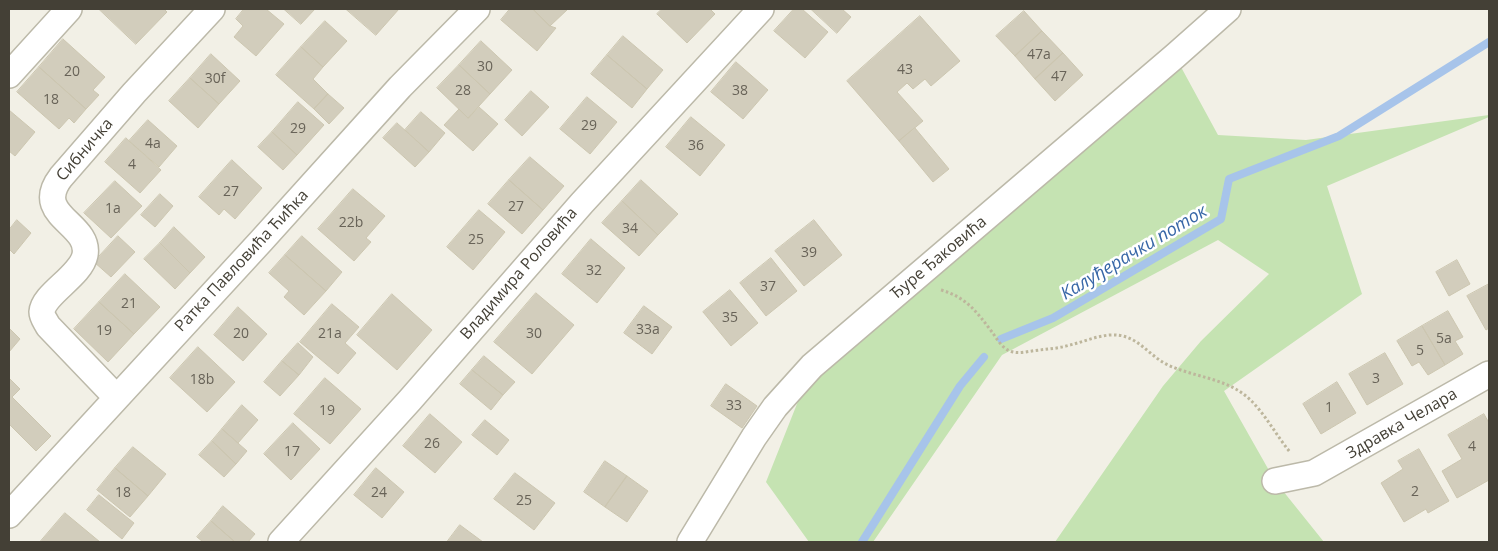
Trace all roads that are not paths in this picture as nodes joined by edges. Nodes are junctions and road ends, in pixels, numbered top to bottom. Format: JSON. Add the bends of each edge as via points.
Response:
{"nodes":[{"id":1,"x":69,"y":9,"type":"edge"},
{"id":2,"x":212,"y":9,"type":"edge"},
{"id":3,"x":477,"y":9,"type":"edge"},
{"id":4,"x":760,"y":9,"type":"edge"},
{"id":5,"x":1228,"y":9,"type":"edge"},
{"id":6,"x":9,"y":75,"type":"edge"},
{"id":7,"x":1489,"y":374,"type":"edge"},
{"id":8,"x":116,"y":397,"type":"junction"},
{"id":9,"x":1275,"y":481,"type":"dead end"},
{"id":10,"x":9,"y":515,"type":"edge"},
{"id":11,"x":281,"y":542,"type":"edge"},
{"id":12,"x":690,"y":542,"type":"edge"}],
"edges":[{"from":1,"to":6,"type":"street"},
{"from":2,"to":8,"type":"street","name":"Сибничка","via":[[134,93],[52,190],[54,206],[83,240],[85,253],[82,265],[49,298],[42,312],[48,326]]},
{"from":3,"to":8,"type":"street","name":"Ратка Павловића Ћићка","via":[[400,87]]},
{"from":4,"to":11,"type":"street","name":"Владимира Роловића","via":[[582,203]]},
{"from":5,"to":12,"type":"street","name":"Ђуре Ђаковића","via":[[812,366],[775,407],[754,437]]},
{"from":7,"to":9,"type":"street","name":"Здравка Челара","via":[[1314,474]]},
{"from":8,"to":10,"type":"street","name":"Ратка Павловића Ћићка"}]}
